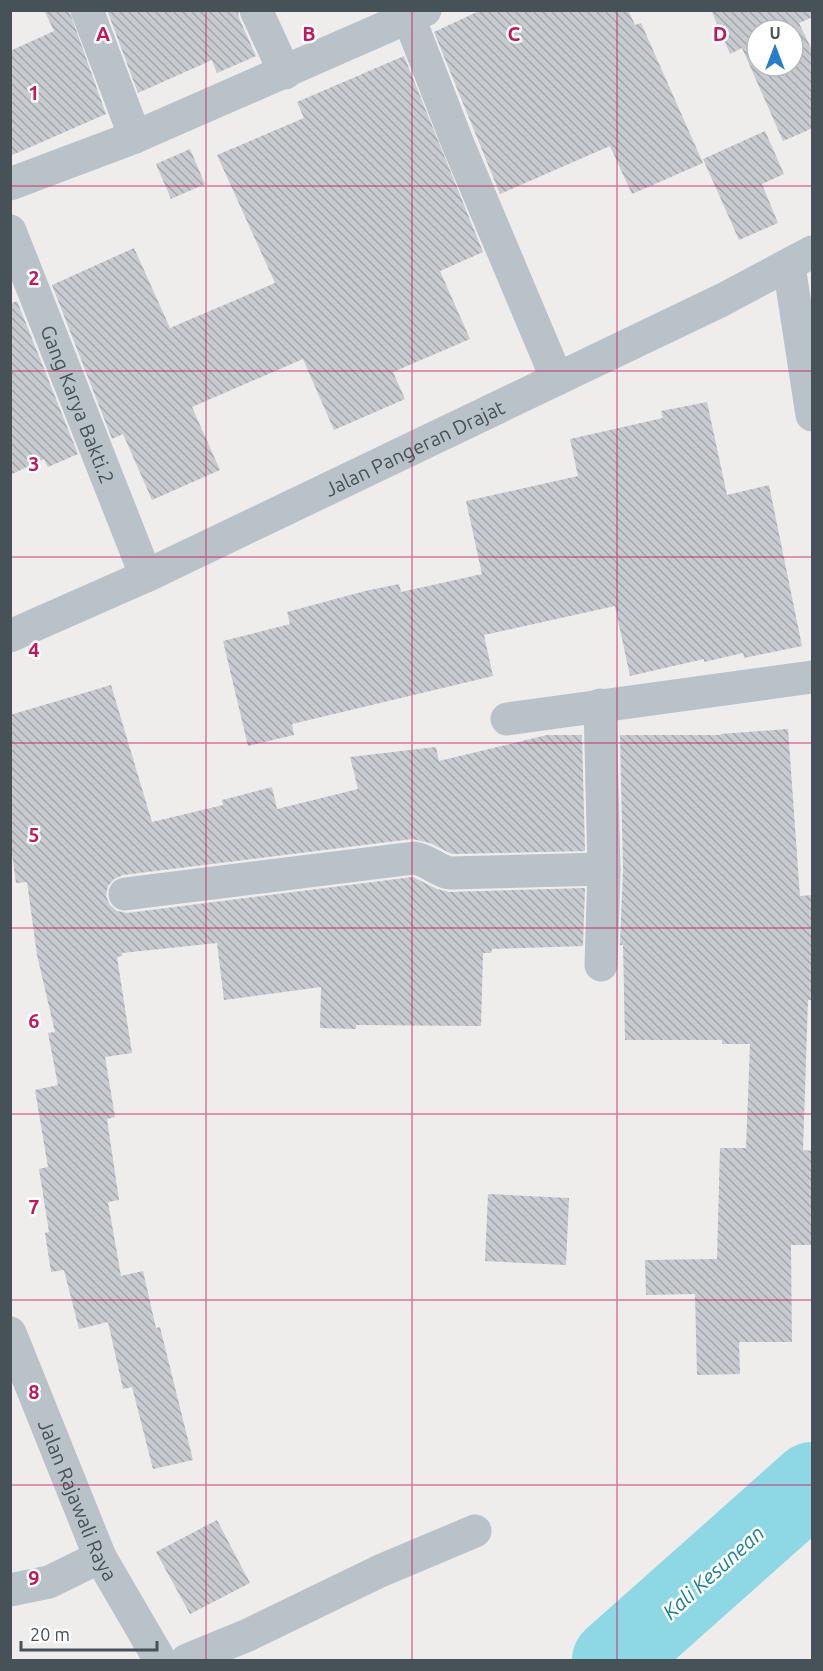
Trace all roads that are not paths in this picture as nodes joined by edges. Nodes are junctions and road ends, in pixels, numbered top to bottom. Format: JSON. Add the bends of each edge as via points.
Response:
{"nodes":[{"id":1,"x":87,"y":10,"type":"edge"},
{"id":2,"x":256,"y":10,"type":"edge"},
{"id":3,"x":417,"y":13,"type":"edge"},
{"id":4,"x":285,"y":73,"type":"junction"},
{"id":5,"x":135,"y":137,"type":"junction"},
{"id":6,"x":10,"y":184,"type":"edge"},
{"id":7,"x":10,"y":231,"type":"edge"},
{"id":8,"x":801,"y":259,"type":"edge"},
{"id":9,"x":557,"y":379,"type":"junction"},
{"id":10,"x":813,"y":415,"type":"edge"},
{"id":11,"x":146,"y":576,"type":"junction"},
{"id":12,"x":10,"y":636,"type":"edge"},
{"id":13,"x":813,"y":677,"type":"edge"},
{"id":14,"x":600,"y":705,"type":"junction"},
{"id":15,"x":507,"y":719,"type":"dead end"},
{"id":16,"x":604,"y":869,"type":"junction"},
{"id":17,"x":125,"y":894,"type":"dead end"},
{"id":18,"x":601,"y":965,"type":"dead end"},
{"id":19,"x":14,"y":1348,"type":"edge"},
{"id":20,"x":475,"y":1530,"type":"dead end"},
{"id":21,"x":100,"y":1557,"type":"junction"},
{"id":22,"x":10,"y":1590,"type":"edge"},
{"id":23,"x":160,"y":1660,"type":"edge"},
{"id":24,"x":187,"y":1660,"type":"edge"}],
"edges":[{"from":1,"to":5,"type":"street"},
{"from":2,"to":4,"type":"street"},
{"from":3,"to":4,"type":"street"},
{"from":3,"to":9,"type":"street","via":[[458,144]]},
{"from":4,"to":5,"type":"street"},
{"from":5,"to":6,"type":"street"},
{"from":7,"to":11,"type":"street","name":"Gang Karya Bakti.2"},
{"from":8,"to":9,"type":"street","name":"Jalan Pangeran Drajat"},
{"from":8,"to":10,"type":"street"},
{"from":9,"to":11,"type":"street","name":"Jalan Pangeran Drajat"},
{"from":11,"to":12,"type":"street","name":"Jalan Pangeran Drajat"},
{"from":13,"to":14,"type":"street"},
{"from":14,"to":15,"type":"street"},
{"from":14,"to":16,"type":"street"},
{"from":16,"to":17,"type":"street","via":[[449,873],[424,859],[414,858]]},
{"from":16,"to":18,"type":"street"},
{"from":19,"to":21,"type":"street","name":"Jalan Rajawali Raya"},
{"from":20,"to":24,"type":"street"},
{"from":21,"to":22,"type":"street","via":[[49,1582]]},
{"from":21,"to":23,"type":"street","name":"Jalan Rajawali Raya"}]}
